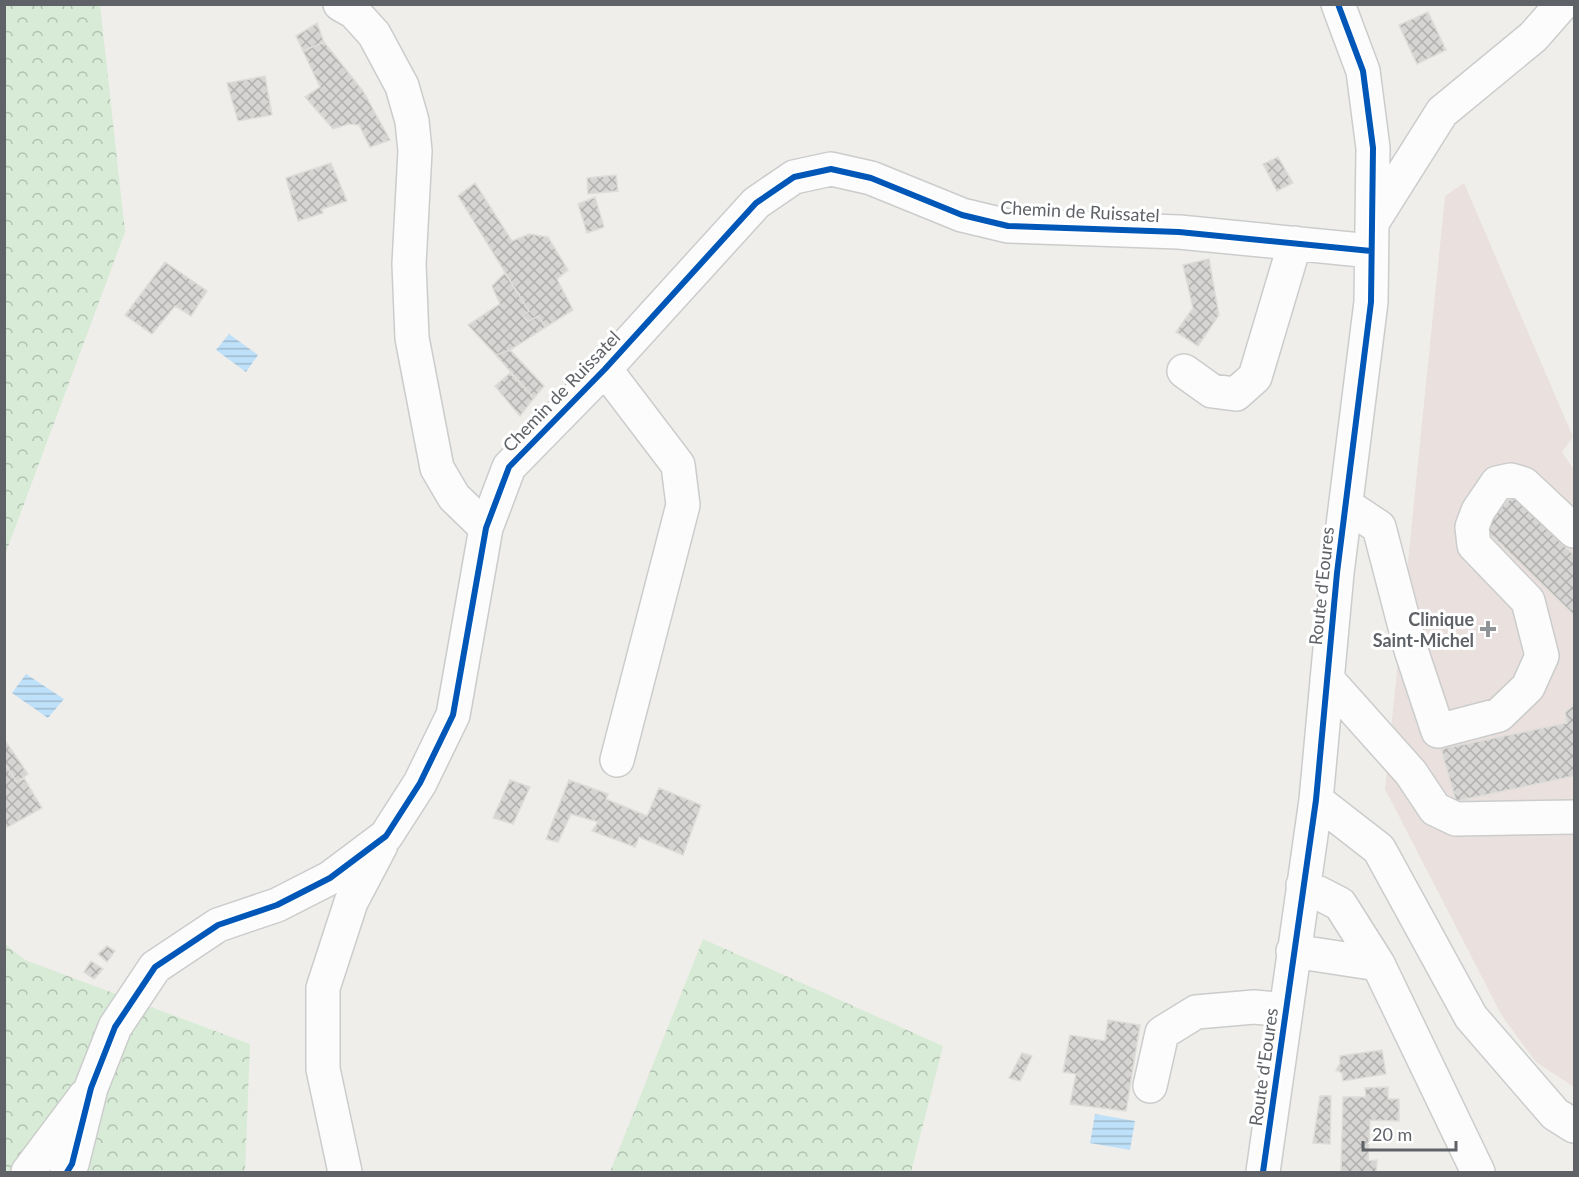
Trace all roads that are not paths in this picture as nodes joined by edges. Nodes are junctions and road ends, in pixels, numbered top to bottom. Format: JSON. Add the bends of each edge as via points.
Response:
{"nodes":[{"id":1,"x":340,"y":4,"type":"edge"},
{"id":2,"x":1338,"y":4,"type":"edge"},
{"id":3,"x":1562,"y":4,"type":"edge"},
{"id":4,"x":1372,"y":237,"type":"junction"},
{"id":5,"x":1295,"y":243,"type":"junction"},
{"id":6,"x":605,"y":369,"type":"junction"},
{"id":7,"x":1184,"y":371,"type":"dead end"},
{"id":8,"x":1346,"y":505,"type":"junction"},
{"id":9,"x":486,"y":528,"type":"junction"},
{"id":10,"x":1575,"y":531,"type":"edge"},
{"id":11,"x":1327,"y":679,"type":"junction"},
{"id":12,"x":618,"y":760,"type":"dead end"},
{"id":13,"x":1316,"y":800,"type":"junction"},
{"id":14,"x":1575,"y":817,"type":"edge"},
{"id":15,"x":386,"y":836,"type":"junction"},
{"id":16,"x":1303,"y":885,"type":"junction"},
{"id":17,"x":1293,"y":951,"type":"junction"},
{"id":18,"x":1378,"y":964,"type":"junction"},
{"id":19,"x":1286,"y":1010,"type":"junction"},
{"id":20,"x":1150,"y":1086,"type":"dead end"},
{"id":21,"x":92,"y":1088,"type":"junction"},
{"id":22,"x":1575,"y":1126,"type":"edge"},
{"id":23,"x":28,"y":1173,"type":"edge"},
{"id":24,"x":67,"y":1173,"type":"edge"},
{"id":25,"x":345,"y":1173,"type":"edge"},
{"id":26,"x":1263,"y":1173,"type":"edge"},
{"id":27,"x":1478,"y":1173,"type":"edge"}],
"edges":[{"from":1,"to":9,"type":"street","via":[[354,12],[374,34],[402,86],[412,121],[412,338],[437,468],[454,497]]},
{"from":2,"to":4,"type":"street","name":"Route d'Eoures","via":[[1363,71],[1373,148]]},
{"from":3,"to":4,"type":"street","via":[[1533,37],[1442,112]]},
{"from":4,"to":5,"type":"street","name":"Chemin de Ruissatel"},
{"from":4,"to":8,"type":"street","name":"Route d'Eoures","via":[[1371,302]]},
{"from":5,"to":6,"type":"street","name":"Chemin de Ruissatel","via":[[1179,232],[1008,225],[962,215],[871,178],[831,169],[794,177],[756,203]]},
{"from":5,"to":7,"type":"street","via":[[1255,376],[1236,394],[1212,391]]},
{"from":6,"to":9,"type":"street","name":"Chemin de Ruissatel","via":[[509,467]]},
{"from":6,"to":12,"type":"street","via":[[678,465],[683,505]]},
{"from":8,"to":10,"type":"street","via":[[1379,527],[1411,650],[1438,731],[1499,715],[1528,687],[1542,656],[1528,601],[1474,545],[1472,527],[1497,483],[1510,480],[1524,484]]},
{"from":8,"to":11,"type":"street","name":"Route d'Eoures"},
{"from":9,"to":15,"type":"street","name":"Chemin de Ruissatel","via":[[453,715],[420,783]]},
{"from":11,"to":13,"type":"street","name":"Route d'Eoures"},
{"from":11,"to":14,"type":"street","via":[[1411,773],[1435,809],[1456,819]]},
{"from":13,"to":16,"type":"street","name":"Route d'Eoures"},
{"from":13,"to":22,"type":"street","via":[[1379,849],[1471,1017],[1556,1114]]},
{"from":15,"to":21,"type":"street","name":"Chemin de Ruissatel","via":[[330,878],[277,905],[218,925],[155,967],[115,1027]]},
{"from":15,"to":25,"type":"street","via":[[351,902],[323,988],[323,1069]]},
{"from":16,"to":17,"type":"street","name":"Route d'Eoures"},
{"from":16,"to":18,"type":"street","via":[[1340,904]]},
{"from":17,"to":18,"type":"street"},
{"from":17,"to":19,"type":"street","name":"Route d'Eoures"},
{"from":18,"to":27,"type":"street"},
{"from":19,"to":20,"type":"street","via":[[1254,1006],[1196,1012],[1161,1033]]},
{"from":19,"to":26,"type":"street","name":"Route d'Eoures"},
{"from":21,"to":23,"type":"street"},
{"from":21,"to":24,"type":"street","name":"Chemin de Ruissatel"}]}
